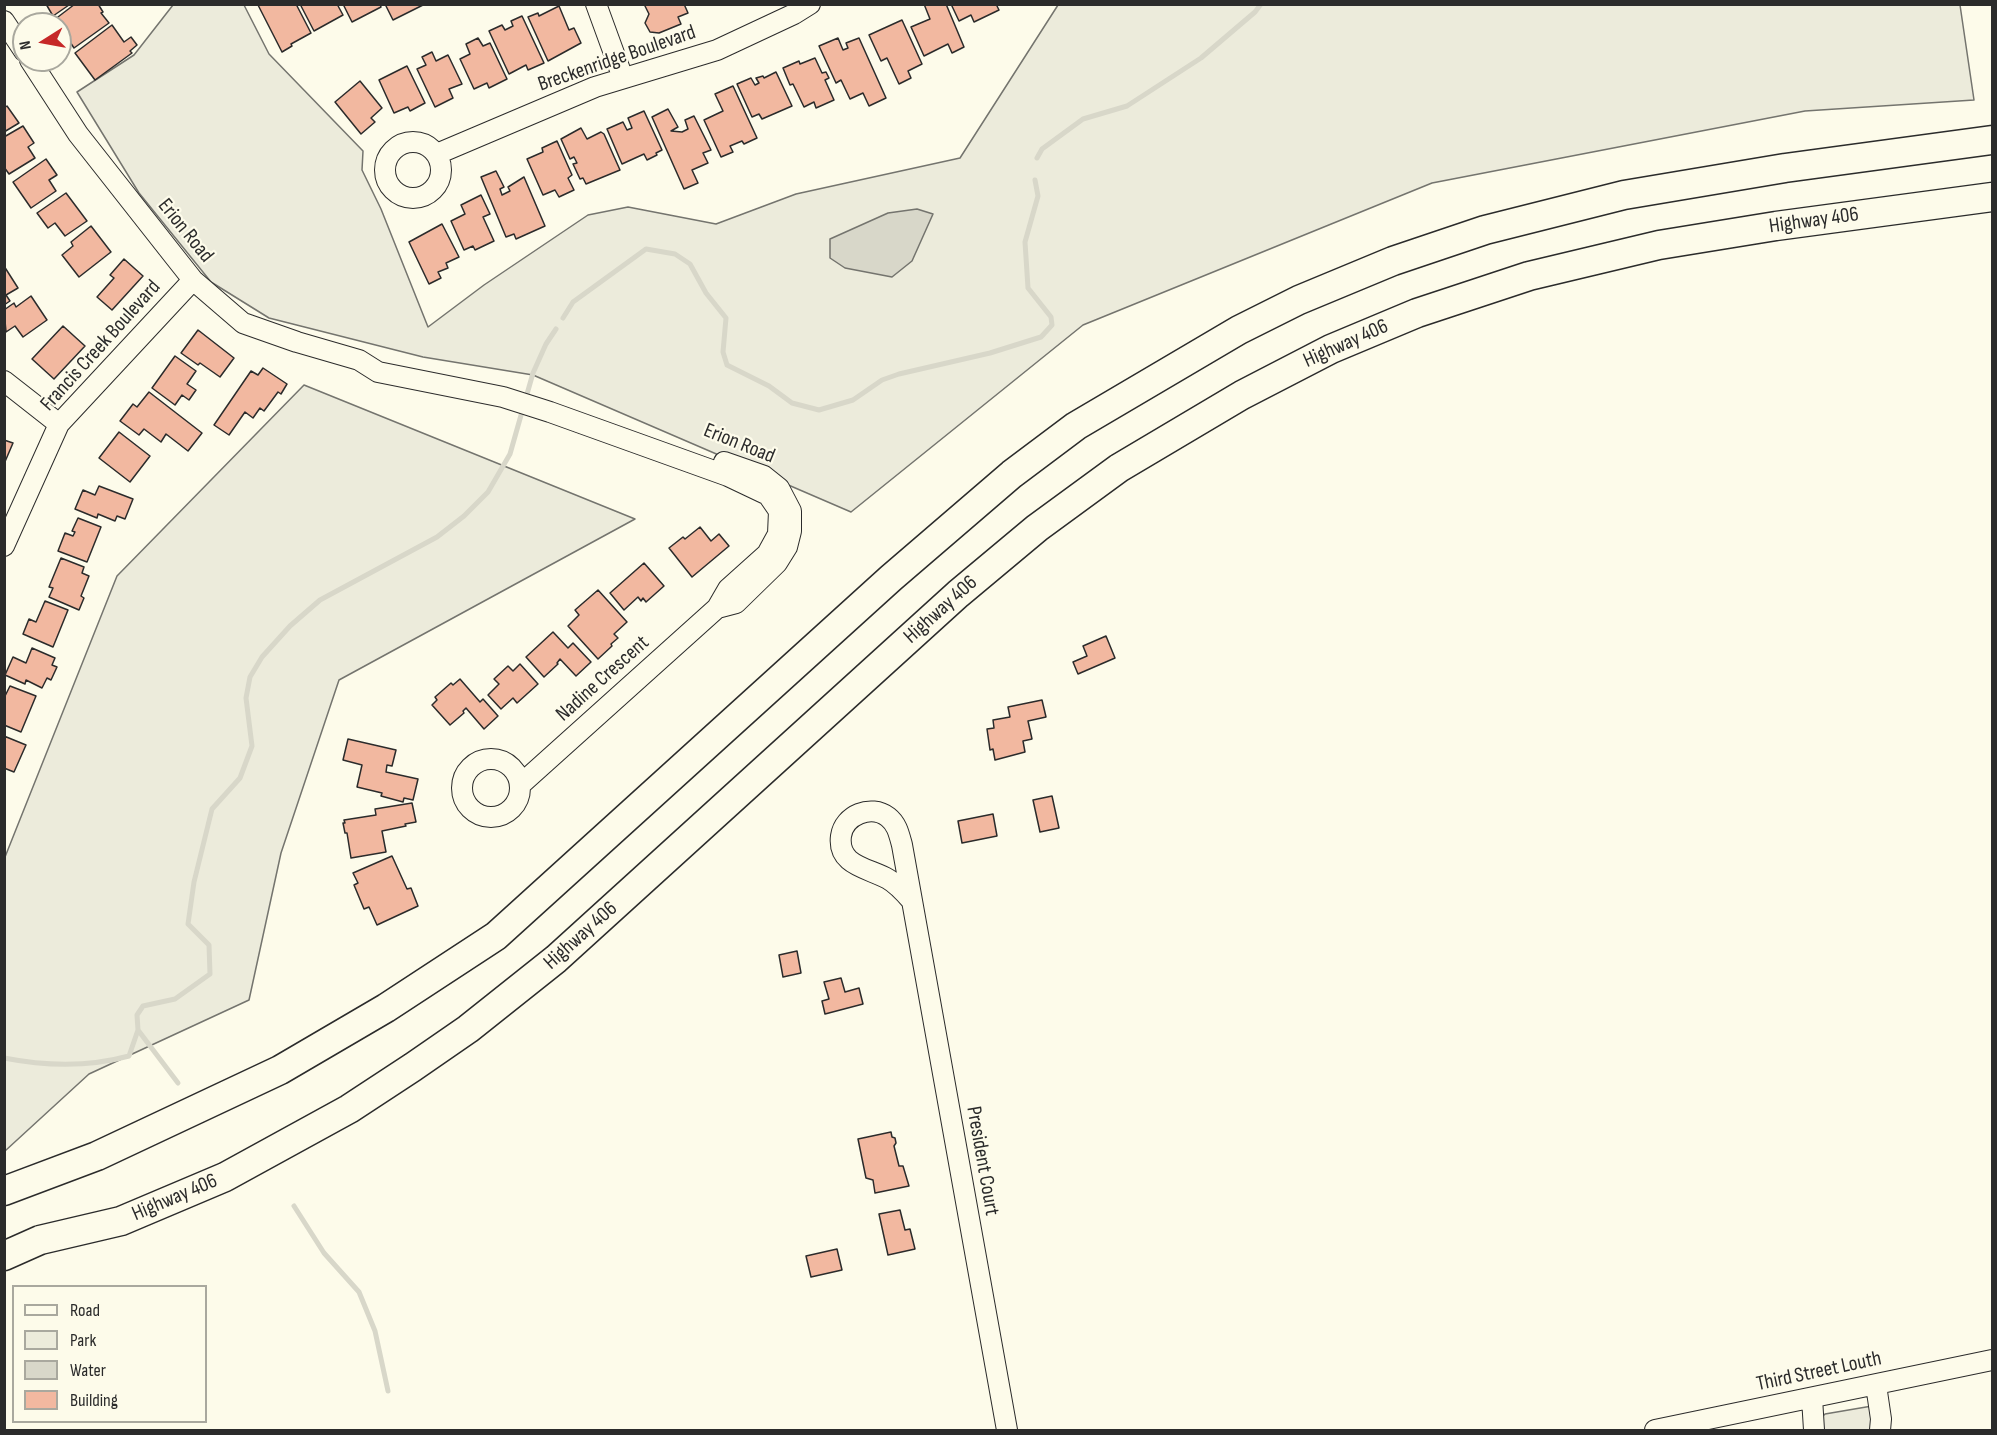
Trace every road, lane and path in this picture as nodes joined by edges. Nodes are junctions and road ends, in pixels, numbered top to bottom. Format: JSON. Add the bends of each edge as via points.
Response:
{"nodes":[{"id":1,"x":596,"y":4,"type":"edge"},
{"id":2,"x":810,"y":4,"type":"edge"},
{"id":3,"x":38,"y":72,"type":"edge"},
{"id":4,"x":623,"y":78,"type":"junction"},
{"id":5,"x":1992,"y":140,"type":"edge"},
{"id":6,"x":437,"y":154,"type":"dead end"},
{"id":7,"x":1992,"y":197,"type":"edge"},
{"id":8,"x":193,"y":280,"type":"junction"},
{"id":9,"x":4,"y":381,"type":"edge"},
{"id":10,"x":59,"y":424,"type":"junction"},
{"id":11,"x":4,"y":546,"type":"edge"},
{"id":12,"x":717,"y":608,"type":"joint"},
{"id":13,"x":520,"y":786,"type":"dead end"},
{"id":14,"x":911,"y":900,"type":"junction"},
{"id":15,"x":4,"y":1191,"type":"edge"},
{"id":16,"x":4,"y":1256,"type":"edge"},
{"id":17,"x":1992,"y":1360,"type":"edge"},
{"id":18,"x":1876,"y":1385,"type":"junction"},
{"id":19,"x":1812,"y":1398,"type":"junction"},
{"id":20,"x":1007,"y":1431,"type":"edge"},
{"id":21,"x":1655,"y":1431,"type":"edge"},
{"id":22,"x":1814,"y":1431,"type":"edge"},
{"id":23,"x":1880,"y":1431,"type":"edge"}],
"edges":[{"from":1,"to":4,"type":"street"},
{"from":2,"to":4,"type":"street","name":"Breckenridge Boulevard","via":[[717,50]]},
{"from":3,"to":8,"type":"street","name":"Erion Road","via":[[78,134]]},
{"from":4,"to":6,"type":"street","name":"Breckenridge Boulevard"},
{"from":5,"to":15,"type":"highway","via":[[1785,168],[1613,198],[1485,230],[1393,261],[1239,330],[1076,426],[1003,482],[891,578],[496,936],[386,1008],[280,1070],[97,1156]]},
{"from":7,"to":16,"type":"highway","name":"Highway 406","via":[[1752,230],[1659,246],[1529,276],[1417,313],[1330,349],[1242,395],[1119,468],[1037,528],[958,594],[556,960],[422,1061],[349,1109],[225,1177],[121,1221],[40,1240]]},
{"from":8,"to":10,"type":"street","name":"Francis Creek Boulevard"},
{"from":8,"to":12,"type":"street","name":"Erion Road","via":[[243,323],[359,360],[378,372],[505,391],[765,476],[780,488],[791,512],[787,547],[777,563],[736,603]]},
{"from":9,"to":10,"type":"street"},
{"from":10,"to":11,"type":"street","name":"Francis Creek Boulevard"},
{"from":12,"to":13,"type":"street","name":"Nadine Crescent"},
{"from":14,"to":14,"type":"street","name":"President Court","via":[[897,827],[878,812],[853,817],[842,834],[846,857],[862,869],[894,882]]},
{"from":14,"to":20,"type":"street","name":"President Court"},
{"from":17,"to":18,"type":"street","name":"Third Street Louth"},
{"from":18,"to":19,"type":"street","name":"Third Street Louth"},
{"from":18,"to":23,"type":"street"},
{"from":19,"to":21,"type":"street","name":"Third Street Louth"},
{"from":19,"to":22,"type":"street"}]}
